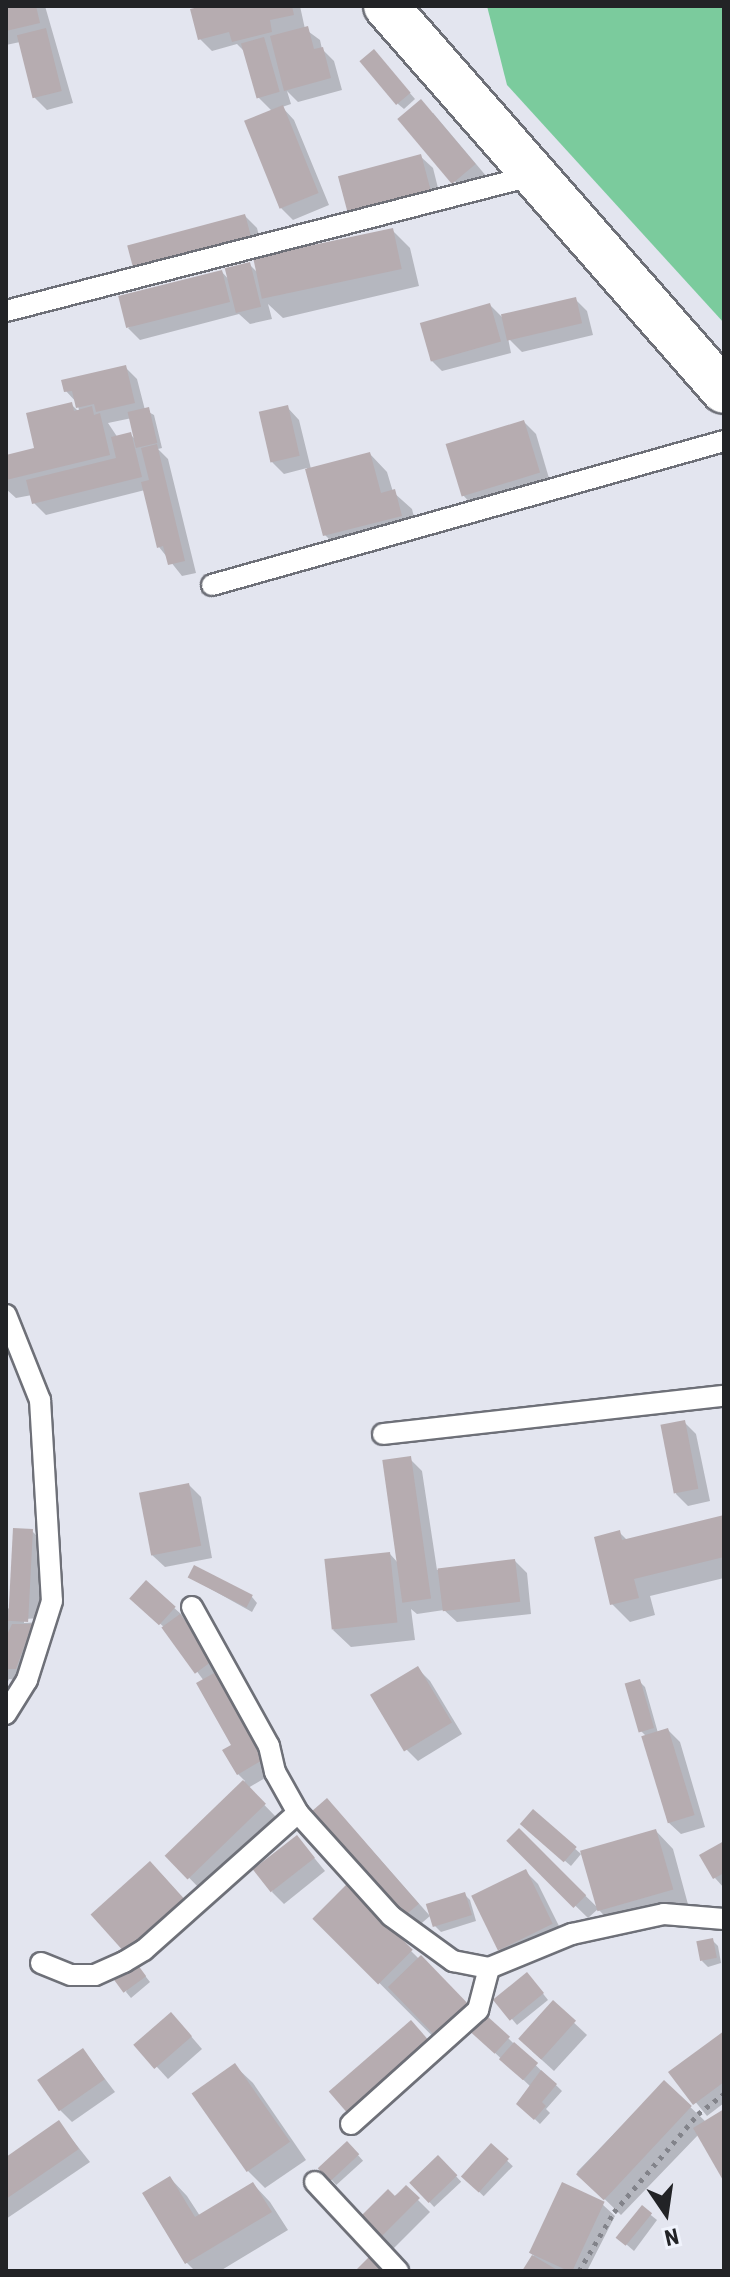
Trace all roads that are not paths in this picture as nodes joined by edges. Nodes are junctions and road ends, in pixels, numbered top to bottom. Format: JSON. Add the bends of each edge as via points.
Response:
{"nodes":[{"id":1,"x":386,"y":6,"type":"edge"},
{"id":2,"x":535,"y":175,"type":"junction"},
{"id":3,"x":6,"y":311,"type":"edge"},
{"id":4,"x":724,"y":391,"type":"edge"},
{"id":5,"x":724,"y":441,"type":"edge"},
{"id":6,"x":212,"y":585,"type":"dead end"},
{"id":7,"x":6,"y":1315,"type":"edge"},
{"id":8,"x":724,"y":1396,"type":"edge"},
{"id":9,"x":383,"y":1434,"type":"dead end"},
{"id":10,"x":192,"y":1607,"type":"dead end"},
{"id":11,"x":6,"y":1714,"type":"edge"},
{"id":12,"x":298,"y":1813,"type":"junction"},
{"id":13,"x":724,"y":1919,"type":"edge"},
{"id":14,"x":41,"y":1963,"type":"dead end"},
{"id":15,"x":489,"y":1968,"type":"junction"},
{"id":16,"x":351,"y":2124,"type":"dead end"},
{"id":17,"x":315,"y":2182,"type":"dead end"},
{"id":18,"x":398,"y":2271,"type":"edge"}],
"edges":[{"from":1,"to":2,"type":"street"},
{"from":2,"to":3,"type":"lane"},
{"from":2,"to":4,"type":"street"},
{"from":5,"to":6,"type":"lane"},
{"from":7,"to":11,"type":"lane","via":[[40,1400],[52,1601],[27,1680]]},
{"from":8,"to":9,"type":"lane"},
{"from":10,"to":12,"type":"lane","via":[[269,1746],[275,1772]]},
{"from":12,"to":14,"type":"lane","via":[[124,1962],[95,1975],[71,1975]]},
{"from":12,"to":15,"type":"lane","via":[[391,1916],[453,1961]]},
{"from":13,"to":15,"type":"lane","via":[[664,1914],[572,1934]]},
{"from":15,"to":16,"type":"lane","via":[[478,2010]]},
{"from":17,"to":18,"type":"lane"}]}
